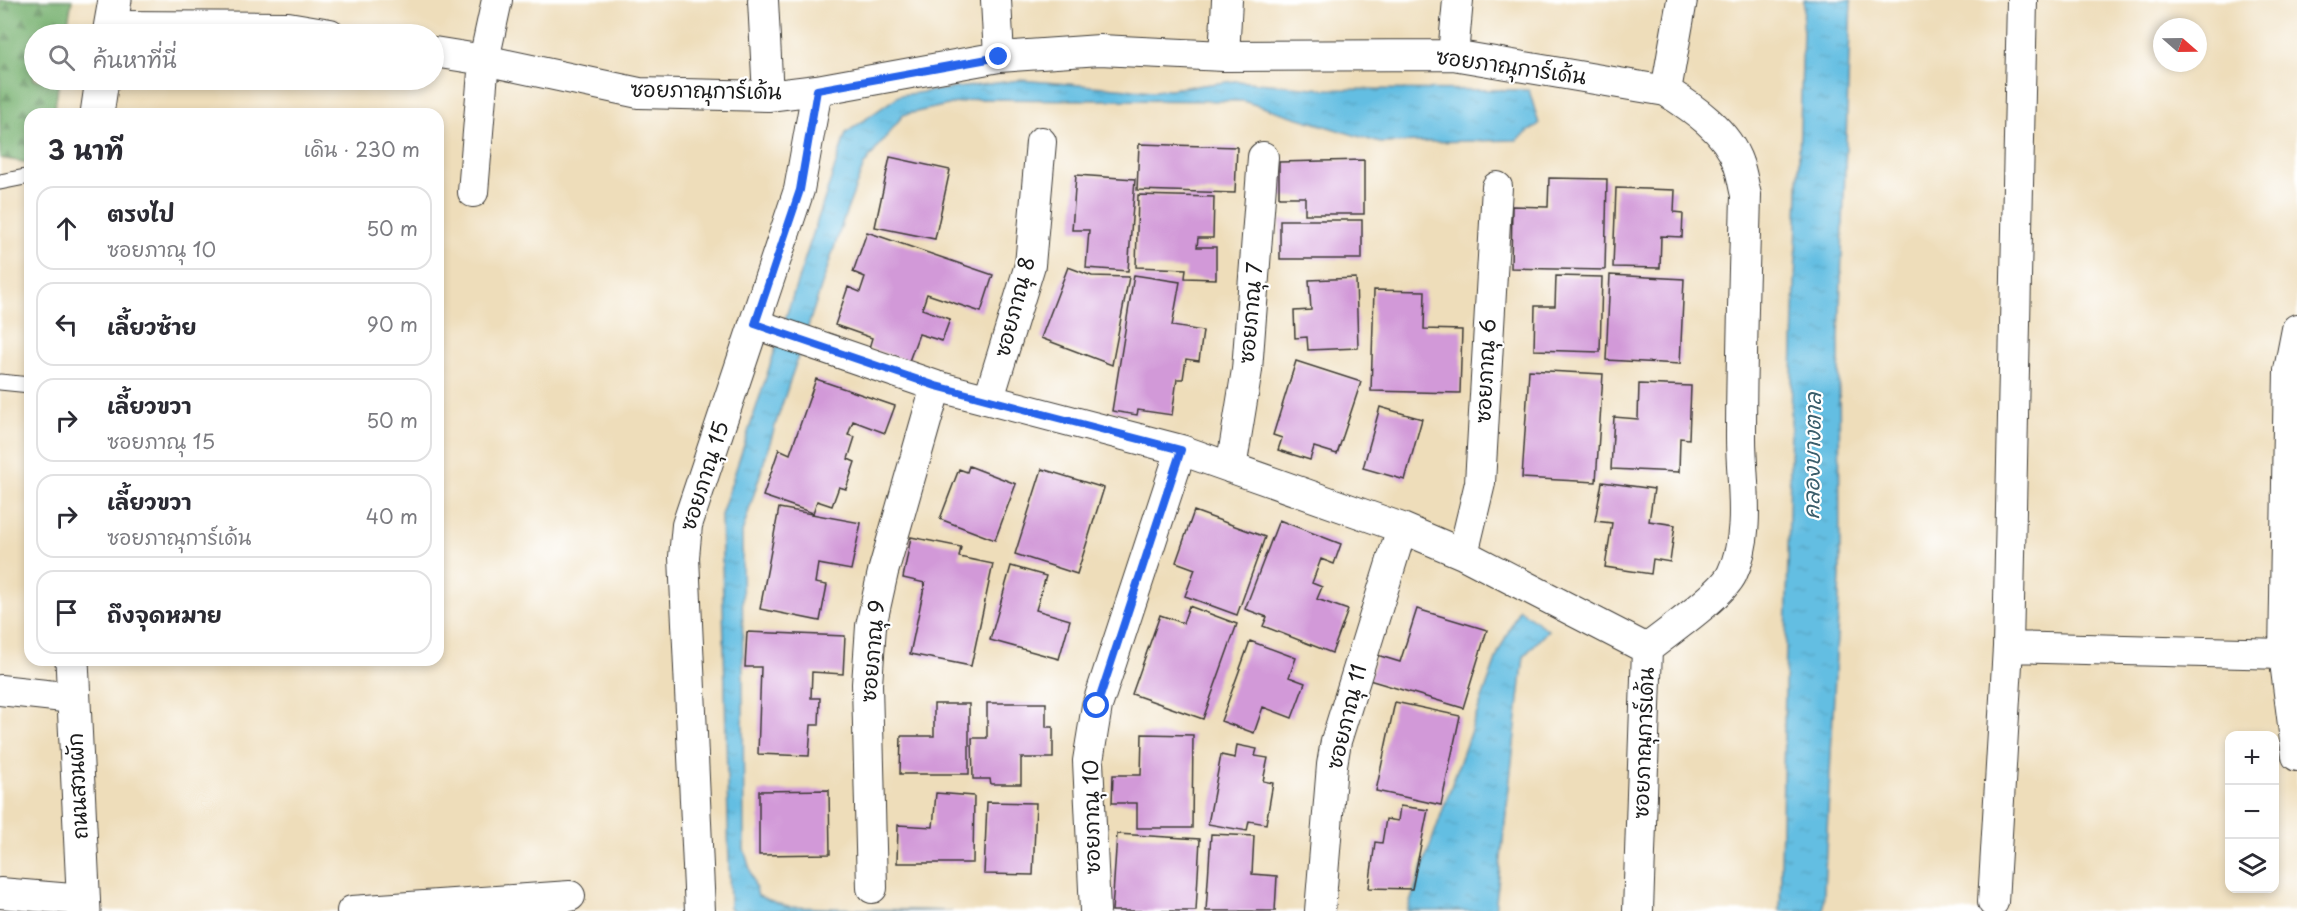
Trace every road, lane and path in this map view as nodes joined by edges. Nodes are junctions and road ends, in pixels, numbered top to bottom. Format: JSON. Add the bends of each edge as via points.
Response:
{"nodes":[{"id":1,"x":496,"y":0,"type":"edge"},
{"id":2,"x":763,"y":0,"type":"edge"},
{"id":3,"x":996,"y":0,"type":"edge"},
{"id":4,"x":1227,"y":0,"type":"edge"},
{"id":5,"x":1458,"y":0,"type":"edge"},
{"id":6,"x":1682,"y":0,"type":"edge"},
{"id":7,"x":2022,"y":0,"type":"edge"},
{"id":8,"x":112,"y":20,"type":"edge"},
{"id":9,"x":213,"y":24,"type":"edge"},
{"id":10,"x":444,"y":54,"type":"edge"},
{"id":11,"x":1453,"y":55,"type":"junction"},
{"id":12,"x":1224,"y":56,"type":"junction"},
{"id":13,"x":999,"y":57,"type":"junction"},
{"id":14,"x":484,"y":60,"type":"junction"},
{"id":15,"x":101,"y":90,"type":"edge"},
{"id":16,"x":817,"y":90,"type":"junction"},
{"id":17,"x":1666,"y":91,"type":"junction"},
{"id":18,"x":768,"y":96,"type":"junction"},
{"id":19,"x":98,"y":108,"type":"edge"},
{"id":20,"x":1041,"y":142,"type":"dead end"},
{"id":21,"x":1263,"y":157,"type":"dead end"},
{"id":22,"x":24,"y":177,"type":"edge"},
{"id":23,"x":0,"y":182,"type":"edge"},
{"id":24,"x":1497,"y":187,"type":"dead end"},
{"id":25,"x":473,"y":192,"type":"dead end"},
{"id":26,"x":764,"y":327,"type":"junction"},
{"id":27,"x":2297,"y":329,"type":"edge"},
{"id":28,"x":0,"y":382,"type":"edge"},
{"id":29,"x":24,"y":384,"type":"edge"},
{"id":30,"x":936,"y":386,"type":"junction"},
{"id":31,"x":989,"y":398,"type":"junction"},
{"id":32,"x":1181,"y":450,"type":"junction"},
{"id":33,"x":1231,"y":468,"type":"junction"},
{"id":34,"x":1402,"y":528,"type":"junction"},
{"id":35,"x":1463,"y":554,"type":"junction"},
{"id":36,"x":2008,"y":647,"type":"junction"},
{"id":37,"x":1647,"y":649,"type":"junction"},
{"id":38,"x":72,"y":666,"type":"edge"},
{"id":39,"x":2289,"y":667,"type":"edge"},
{"id":40,"x":0,"y":690,"type":"edge"},
{"id":41,"x":73,"y":698,"type":"junction"},
{"id":42,"x":2297,"y":756,"type":"edge"},
{"id":43,"x":872,"y":888,"type":"dead end"},
{"id":44,"x":0,"y":893,"type":"edge"},
{"id":45,"x":570,"y":896,"type":"dead end"},
{"id":46,"x":1993,"y":902,"type":"dead end"},
{"id":47,"x":84,"y":906,"type":"edge"},
{"id":48,"x":352,"y":911,"type":"edge"},
{"id":49,"x":700,"y":911,"type":"edge"},
{"id":50,"x":1095,"y":911,"type":"edge"},
{"id":51,"x":1320,"y":911,"type":"edge"},
{"id":52,"x":1638,"y":911,"type":"edge"}],
"edges":[{"from":1,"to":14,"type":"street"},
{"from":2,"to":18,"type":"street"},
{"from":3,"to":13,"type":"street"},
{"from":4,"to":12,"type":"street"},
{"from":5,"to":11,"type":"street"},
{"from":6,"to":17,"type":"street"},
{"from":7,"to":36,"type":"street"},
{"from":8,"to":9,"type":"street"},
{"from":10,"to":14,"type":"street","name":"ซอยภาณุการ์เด้น"},
{"from":11,"to":12,"type":"street","name":"ซอยภาณุการ์เด้น"},
{"from":11,"to":17,"type":"street","name":"ซอยภาณุการ์เด้น"},
{"from":12,"to":13,"type":"street","name":"ซอยภาณุการ์เด้น","via":[[1101,50]]},
{"from":13,"to":16,"type":"street","name":"ซอยภาณุการ์เด้น"},
{"from":14,"to":18,"type":"street","name":"ซอยภาณุการ์เด้น","via":[[639,93]]},
{"from":14,"to":25,"type":"street"},
{"from":15,"to":19,"type":"street"},
{"from":16,"to":18,"type":"street","name":"ซอยภาณุการ์เด้น"},
{"from":16,"to":26,"type":"street","name":"ซอยภาณุ 15","via":[[800,190]]},
{"from":17,"to":37,"type":"street","name":"ซอยภาณุการ์เด้น","via":[[1695,109],[1723,138],[1738,161],[1746,195],[1743,529],[1737,561],[1722,589]]},
{"from":20,"to":31,"type":"street","name":"ซอยภาณุ 8","via":[[1030,265]]},
{"from":21,"to":33,"type":"street","name":"ซอยภาณุ 7","via":[[1246,370]]},
{"from":22,"to":23,"type":"lane"},
{"from":24,"to":35,"type":"street","name":"ซอยภาณุ 6","via":[[1480,483]]},
{"from":26,"to":30,"type":"street"},
{"from":26,"to":49,"type":"street","name":"ซอยภาณุ 15","via":[[687,525],[685,541]]},
{"from":27,"to":39,"type":"street","via":[[2289,370]]},
{"from":28,"to":29,"type":"lane"},
{"from":30,"to":31,"type":"street"},
{"from":30,"to":43,"type":"street","name":"ซอยภาณุ 9","via":[[871,626],[867,684]]},
{"from":31,"to":32,"type":"street"},
{"from":32,"to":33,"type":"street"},
{"from":32,"to":50,"type":"street","name":"ซอยภาณุ 10","via":[[1097,706],[1089,761]]},
{"from":33,"to":34,"type":"street"},
{"from":34,"to":35,"type":"street"},
{"from":34,"to":51,"type":"street","name":"ซอยภาณุ 11","via":[[1336,741]]},
{"from":35,"to":37,"type":"street"},
{"from":36,"to":39,"type":"street"},
{"from":36,"to":46,"type":"street"},
{"from":37,"to":52,"type":"street","name":"ซอยภาณุการ์เด้น"},
{"from":38,"to":41,"type":"street","name":"ถนนสวนผัก"},
{"from":39,"to":42,"type":"street"},
{"from":40,"to":41,"type":"street"},
{"from":41,"to":47,"type":"street","name":"ถนนสวนผัก"},
{"from":44,"to":47,"type":"street"},
{"from":45,"to":48,"type":"street"}]}
